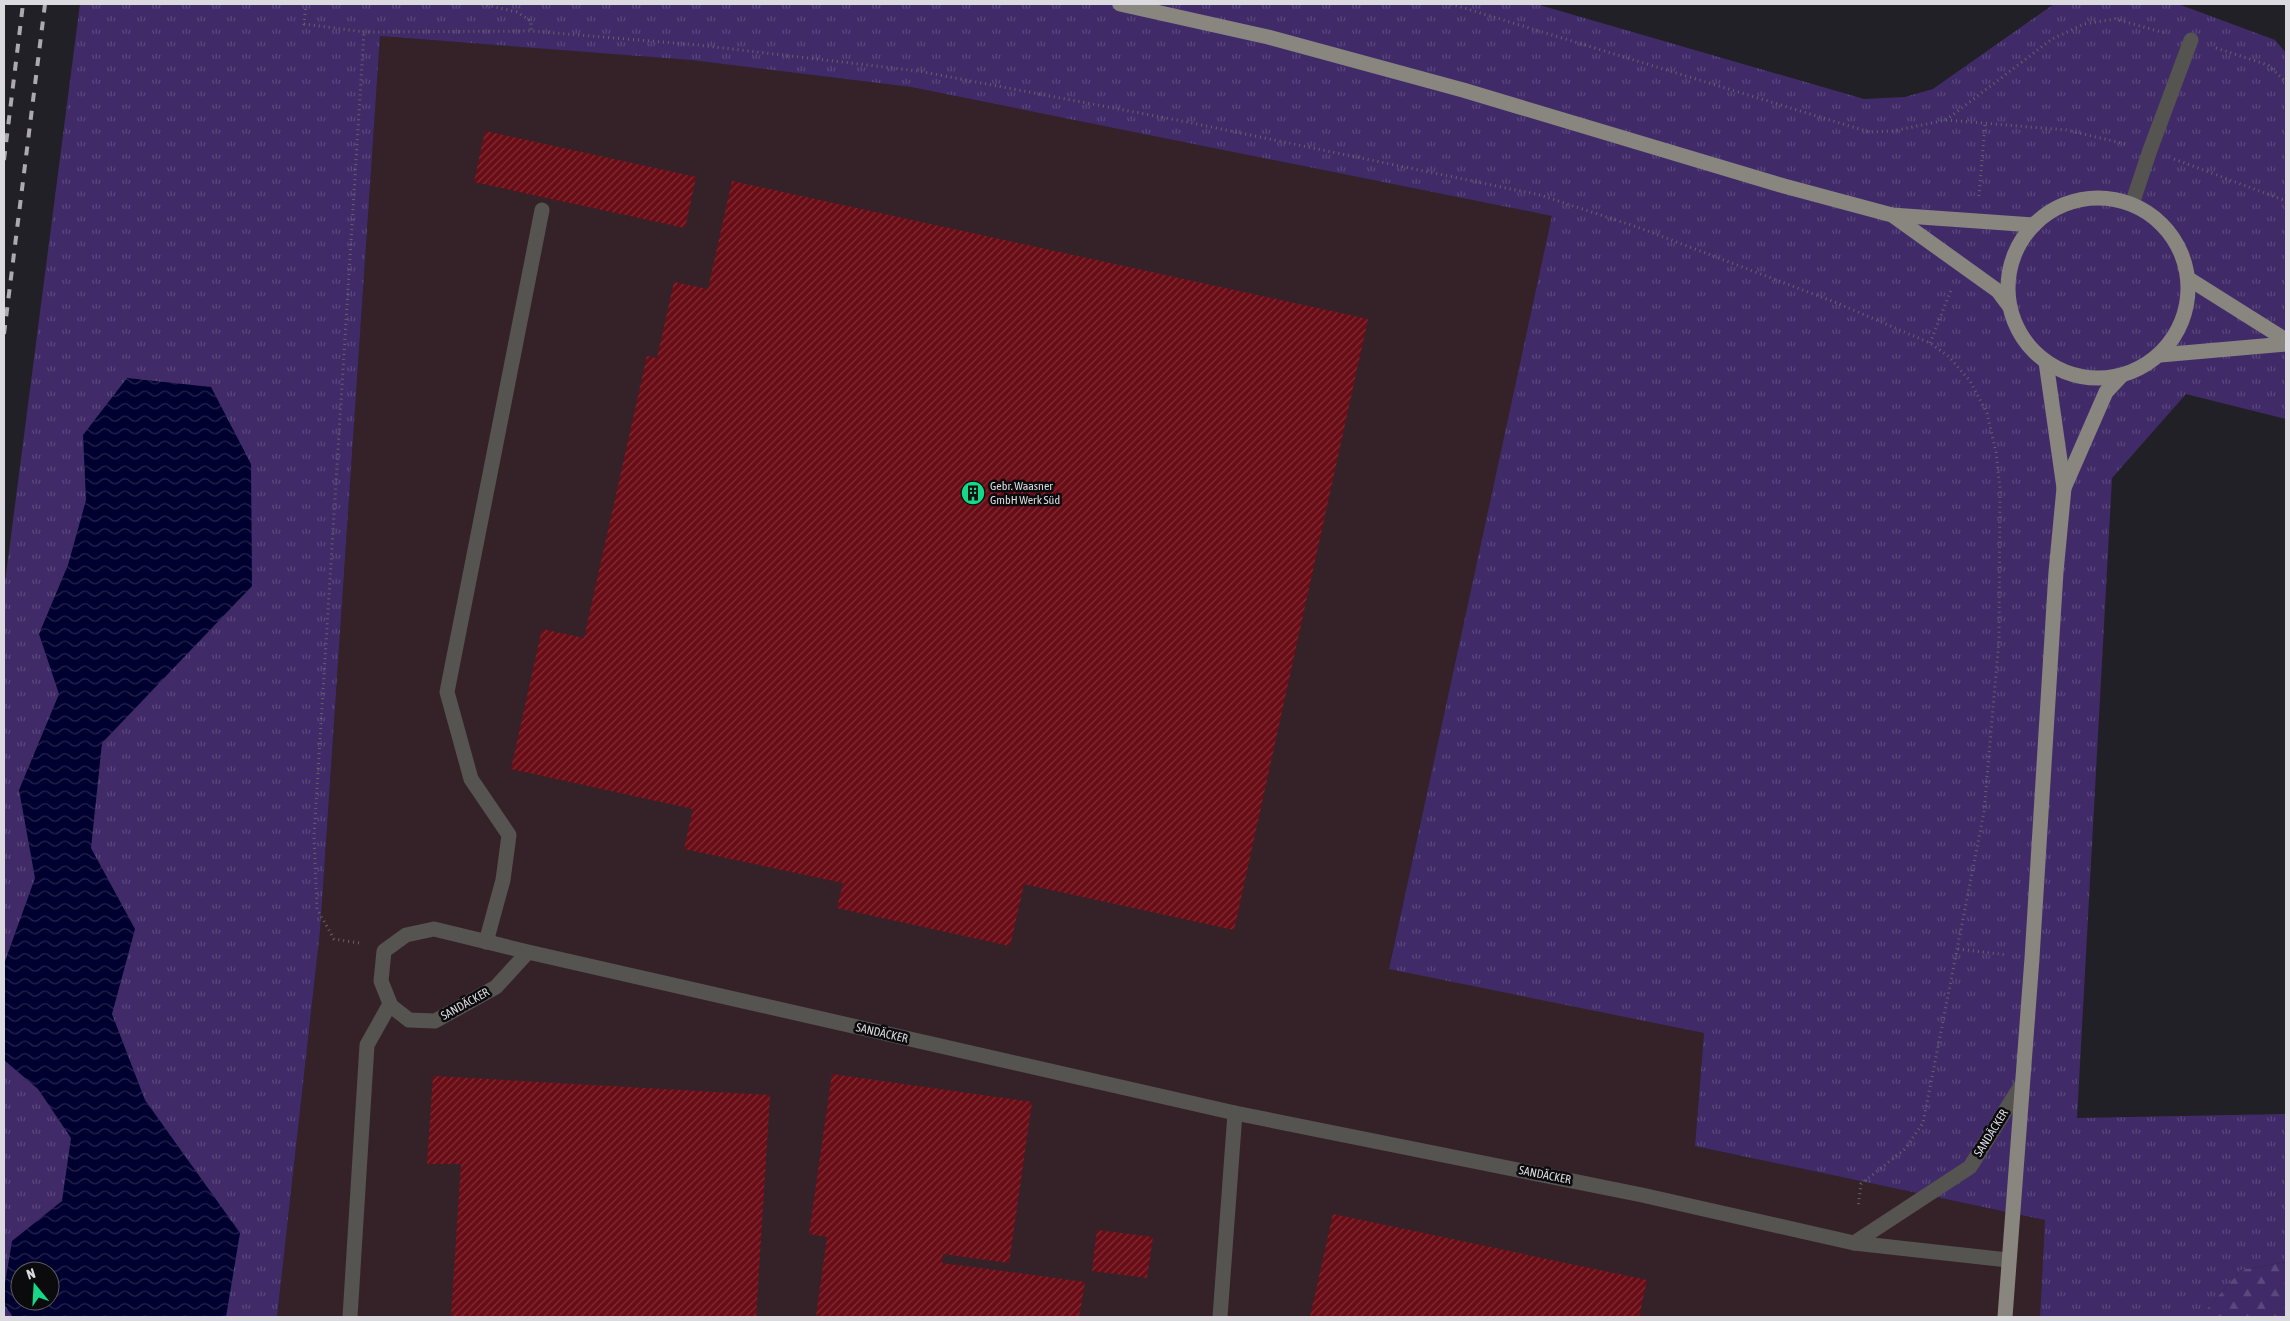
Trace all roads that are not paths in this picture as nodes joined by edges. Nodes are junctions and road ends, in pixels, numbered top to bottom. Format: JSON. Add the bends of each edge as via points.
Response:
{"nodes":[{"id":1,"x":1120,"y":4,"type":"edge"},
{"id":2,"x":2191,"y":40,"type":"road end"},
{"id":3,"x":2132,"y":204,"type":"junction"},
{"id":4,"x":542,"y":210,"type":"dead end"},
{"id":5,"x":1892,"y":215,"type":"junction"},
{"id":6,"x":2034,"y":225,"type":"junction"},
{"id":7,"x":2189,"y":279,"type":"junction"},
{"id":8,"x":2010,"y":308,"type":"junction"},
{"id":9,"x":2286,"y":340,"type":"edge"},
{"id":10,"x":2286,"y":344,"type":"edge"},
{"id":11,"x":2160,"y":355,"type":"junction"},
{"id":12,"x":2046,"y":362,"type":"junction"},
{"id":13,"x":2121,"y":376,"type":"junction"},
{"id":14,"x":2064,"y":488,"type":"junction"},
{"id":15,"x":486,"y":942,"type":"junction"},
{"id":16,"x":528,"y":952,"type":"junction"},
{"id":17,"x":390,"y":1004,"type":"junction"},
{"id":18,"x":2022,"y":1084,"type":"junction"},
{"id":19,"x":1235,"y":1113,"type":"junction"},
{"id":20,"x":1854,"y":1243,"type":"junction"},
{"id":21,"x":2008,"y":1260,"type":"junction"},
{"id":22,"x":350,"y":1317,"type":"edge"},
{"id":23,"x":1220,"y":1317,"type":"edge"},
{"id":24,"x":2005,"y":1317,"type":"edge"}],
"edges":[{"from":1,"to":5,"type":"main road","via":[[1277,39]]},
{"from":2,"to":3,"type":"street"},
{"from":3,"to":6,"type":"main road","via":[[2097,198],[2063,205]]},
{"from":3,"to":7,"type":"main road","via":[[2160,222],[2180,247]]},
{"from":4,"to":15,"type":"street","via":[[447,692],[471,779],[509,835],[503,880]]},
{"from":5,"to":6,"type":"main road"},
{"from":5,"to":8,"type":"main road","via":[[1998,291]]},
{"from":6,"to":8,"type":"main road","via":[[2017,249],[2008,278]]},
{"from":7,"to":9,"type":"main road"},
{"from":7,"to":11,"type":"main road","via":[[2183,320],[2174,339]]},
{"from":8,"to":12,"type":"main road","via":[[2017,328]]},
{"from":10,"to":11,"type":"main road"},
{"from":11,"to":13,"type":"main road"},
{"from":12,"to":13,"type":"main road","via":[[2069,374],[2094,378]]},
{"from":12,"to":14,"type":"main road"},
{"from":13,"to":14,"type":"main road","via":[[2106,392]]},
{"from":14,"to":18,"type":"main road"},
{"from":15,"to":16,"type":"street","name":"SANDÄCKER"},
{"from":15,"to":17,"type":"street","name":"SANDÄCKER","via":[[434,929],[406,935],[384,951],[381,981]]},
{"from":16,"to":17,"type":"street","name":"SANDÄCKER","via":[[496,987],[435,1021],[409,1020]]},
{"from":16,"to":19,"type":"street","name":"SANDÄCKER"},
{"from":17,"to":22,"type":"street","via":[[367,1045]]},
{"from":18,"to":20,"type":"street","name":"SANDÄCKER","via":[[1970,1166]]},
{"from":18,"to":21,"type":"main road"},
{"from":19,"to":20,"type":"street","name":"SANDÄCKER","via":[[1642,1195]]},
{"from":19,"to":23,"type":"street"},
{"from":20,"to":21,"type":"street","name":"SANDÄCKER"},
{"from":21,"to":24,"type":"main road"}]}
